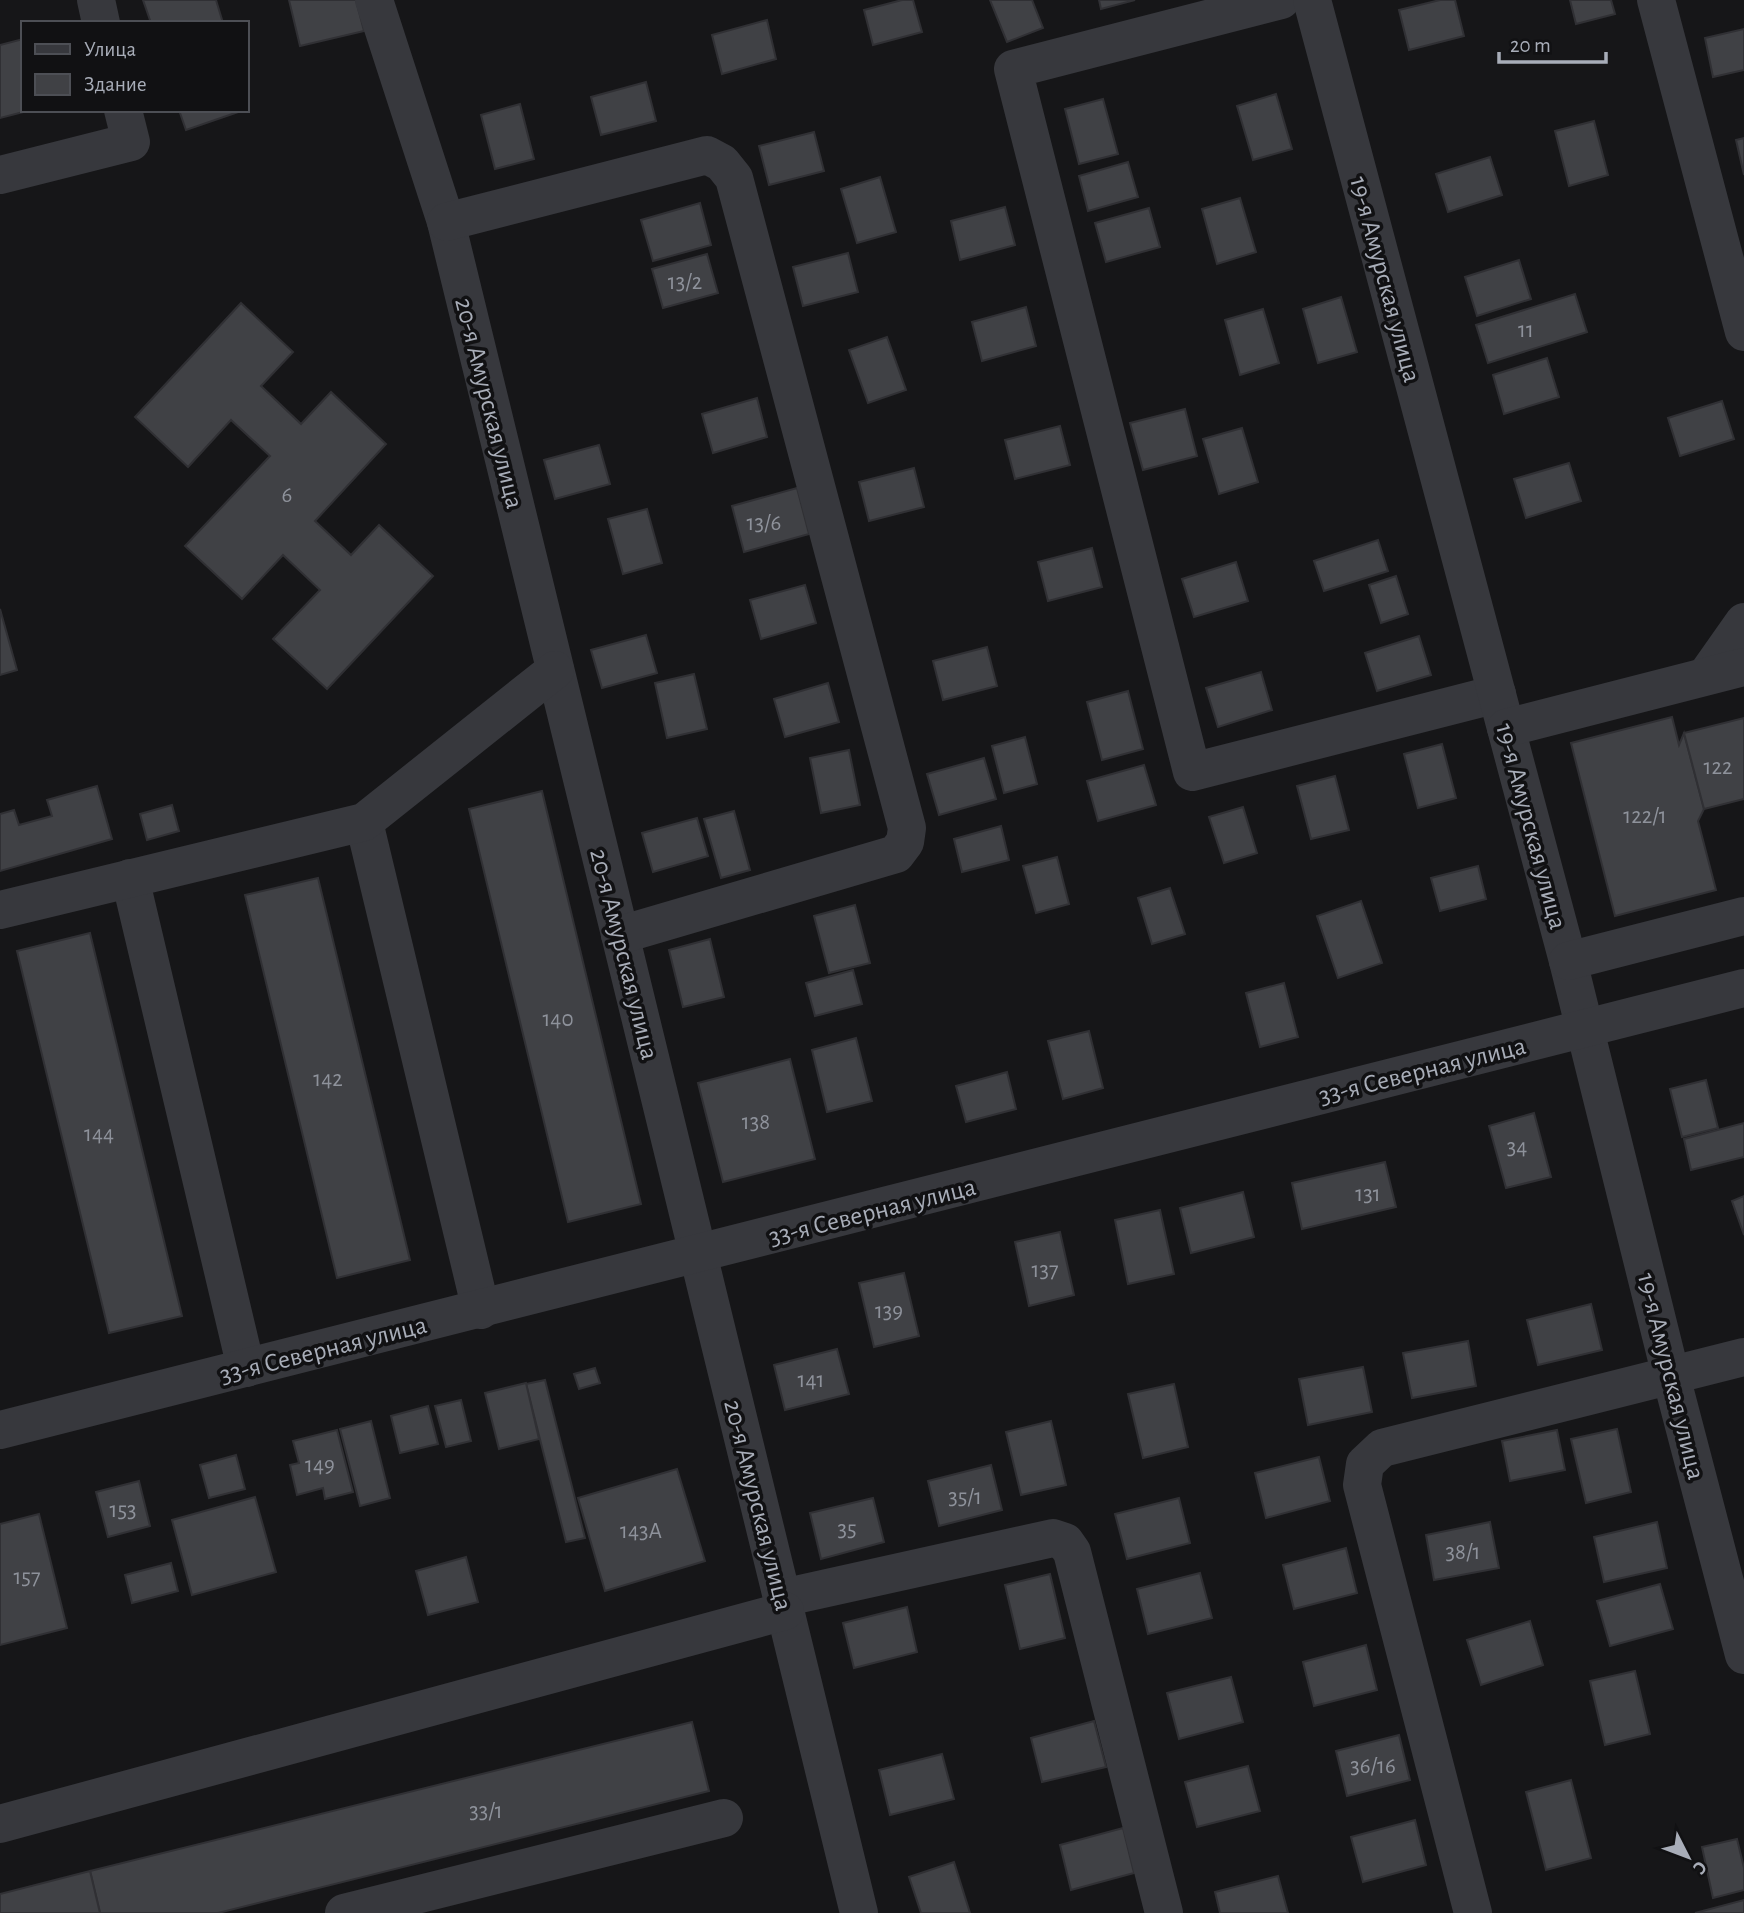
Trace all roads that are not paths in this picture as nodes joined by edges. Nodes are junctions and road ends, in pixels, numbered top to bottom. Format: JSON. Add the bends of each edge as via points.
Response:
{"nodes":[{"id":1,"x":96,"y":0,"type":"edge"},
{"id":2,"x":374,"y":0,"type":"edge"},
{"id":3,"x":1281,"y":0,"type":"edge"},
{"id":4,"x":1312,"y":0,"type":"edge"},
{"id":5,"x":1656,"y":0,"type":"edge"},
{"id":6,"x":101,"y":21,"type":"edge"},
{"id":7,"x":124,"y":112,"type":"edge"},
{"id":8,"x":0,"y":175,"type":"edge"},
{"id":9,"x":446,"y":222,"type":"junction"},
{"id":10,"x":1744,"y":332,"type":"edge"},
{"id":11,"x":1744,"y":622,"type":"edge"},
{"id":12,"x":1744,"y":667,"type":"edge"},
{"id":13,"x":555,"y":670,"type":"junction"},
{"id":14,"x":1706,"y":676,"type":"junction"},
{"id":15,"x":1501,"y":711,"type":"junction"},
{"id":16,"x":364,"y":822,"type":"junction"},
{"id":17,"x":130,"y":878,"type":"junction"},
{"id":18,"x":0,"y":910,"type":"edge"},
{"id":19,"x":1744,"y":916,"type":"edge"},
{"id":20,"x":620,"y":935,"type":"junction"},
{"id":21,"x":1568,"y":961,"type":"junction"},
{"id":22,"x":1744,"y":988,"type":"edge"},
{"id":23,"x":1584,"y":1028,"type":"junction"},
{"id":24,"x":698,"y":1255,"type":"junction"},
{"id":25,"x":481,"y":1310,"type":"junction"},
{"id":26,"x":1744,"y":1357,"type":"edge"},
{"id":27,"x":246,"y":1368,"type":"junction"},
{"id":28,"x":1671,"y":1376,"type":"junction"},
{"id":29,"x":0,"y":1428,"type":"edge"},
{"id":30,"x":784,"y":1604,"type":"junction"},
{"id":31,"x":1744,"y":1655,"type":"edge"},
{"id":32,"x":724,"y":1818,"type":"dead end"},
{"id":33,"x":0,"y":1824,"type":"edge"},
{"id":34,"x":345,"y":1913,"type":"edge"},
{"id":35,"x":859,"y":1913,"type":"edge"},
{"id":36,"x":1164,"y":1913,"type":"edge"},
{"id":37,"x":1473,"y":1913,"type":"edge"}],
"edges":[{"from":1,"to":6,"type":"street"},
{"from":2,"to":9,"type":"street","name":"20-я Амурская улица"},
{"from":3,"to":15,"type":"street","via":[[1013,69],[1192,772]]},
{"from":4,"to":15,"type":"street","name":"19-я Амурская улица"},
{"from":5,"to":10,"type":"street"},
{"from":7,"to":8,"type":"street","via":[[131,142]]},
{"from":9,"to":13,"type":"street","name":"20-я Амурская улица"},
{"from":9,"to":20,"type":"street","via":[[707,155],[722,163],[734,178],[907,828],[905,842],[896,854]]},
{"from":11,"to":14,"type":"street"},
{"from":12,"to":14,"type":"street"},
{"from":13,"to":16,"type":"street"},
{"from":13,"to":20,"type":"street","name":"20-я Амурская улица"},
{"from":14,"to":15,"type":"street"},
{"from":15,"to":21,"type":"street","name":"19-я Амурская улица"},
{"from":16,"to":17,"type":"street"},
{"from":16,"to":25,"type":"street"},
{"from":17,"to":18,"type":"street"},
{"from":17,"to":27,"type":"street"},
{"from":19,"to":21,"type":"street"},
{"from":20,"to":24,"type":"street","name":"20-я Амурская улица"},
{"from":21,"to":23,"type":"street","name":"19-я Амурская улица"},
{"from":22,"to":23,"type":"street","name":"33-я Северная улица"},
{"from":23,"to":24,"type":"street","name":"33-я Северная улица"},
{"from":23,"to":28,"type":"street","name":"19-я Амурская улица"},
{"from":24,"to":25,"type":"street","name":"33-я Северная улица"},
{"from":24,"to":30,"type":"street","name":"20-я Амурская улица"},
{"from":25,"to":27,"type":"street","name":"33-я Северная улица"},
{"from":26,"to":28,"type":"street"},
{"from":27,"to":29,"type":"street","name":"33-я Северная улица"},
{"from":28,"to":31,"type":"street","name":"19-я Амурская улица"},
{"from":28,"to":37,"type":"street","via":[[1382,1448],[1365,1464],[1362,1485]]},
{"from":30,"to":33,"type":"street"},
{"from":30,"to":35,"type":"street","name":"20-я Амурская улица"},
{"from":30,"to":36,"type":"street","via":[[1053,1538],[1065,1542],[1072,1552]]},
{"from":32,"to":34,"type":"street"}]}
